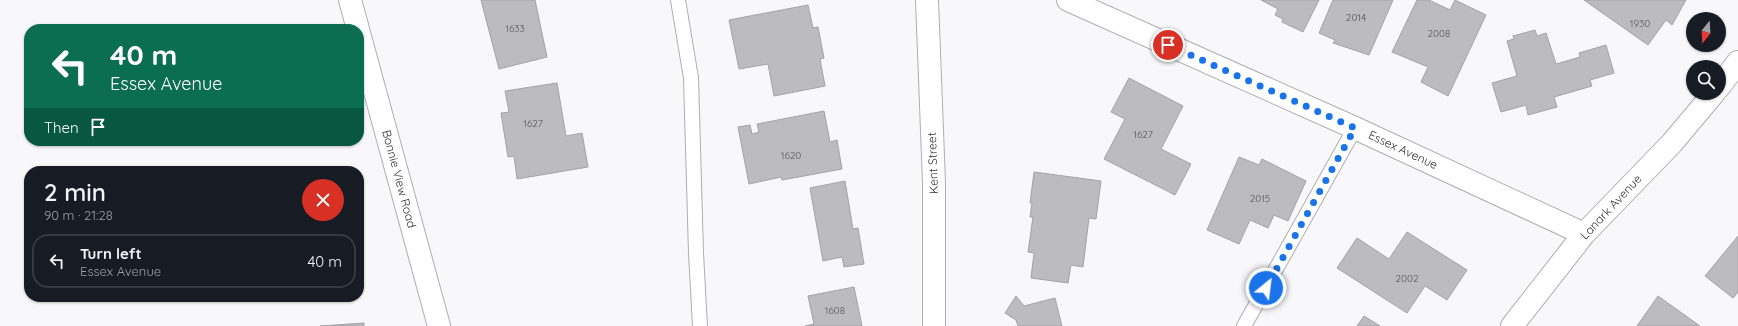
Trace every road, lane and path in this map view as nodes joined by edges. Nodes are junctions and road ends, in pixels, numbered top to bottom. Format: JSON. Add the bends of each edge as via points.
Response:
{"nodes":[{"id":1,"x":350,"y":0,"type":"edge"},
{"id":2,"x":678,"y":0,"type":"edge"},
{"id":3,"x":927,"y":0,"type":"edge"},
{"id":4,"x":1068,"y":0,"type":"edge"},
{"id":5,"x":357,"y":24,"type":"edge"},
{"id":6,"x":364,"y":51,"type":"edge"},
{"id":7,"x":1708,"y":100,"type":"edge"},
{"id":8,"x":1355,"y":128,"type":"junction"},
{"id":9,"x":1584,"y":234,"type":"junction"},
{"id":10,"x":439,"y":326,"type":"edge"},
{"id":11,"x":700,"y":326,"type":"edge"},
{"id":12,"x":934,"y":326,"type":"edge"},
{"id":13,"x":1244,"y":326,"type":"edge"},
{"id":14,"x":1512,"y":326,"type":"edge"}],
"edges":[{"from":1,"to":5,"type":"street"},
{"from":2,"to":11,"type":"lane","via":[[691,78]]},
{"from":3,"to":12,"type":"street","name":"Kent Street","via":[[934,183]]},
{"from":4,"to":8,"type":"street","name":"Essex Avenue"},
{"from":6,"to":10,"type":"street","name":"Bonnie View Road"},
{"from":7,"to":9,"type":"street","name":"Lanark Avenue","via":[[1672,143]]},
{"from":8,"to":9,"type":"street","name":"Essex Avenue"},
{"from":8,"to":13,"type":"lane"},
{"from":9,"to":14,"type":"street","name":"Lanark Avenue"}]}
